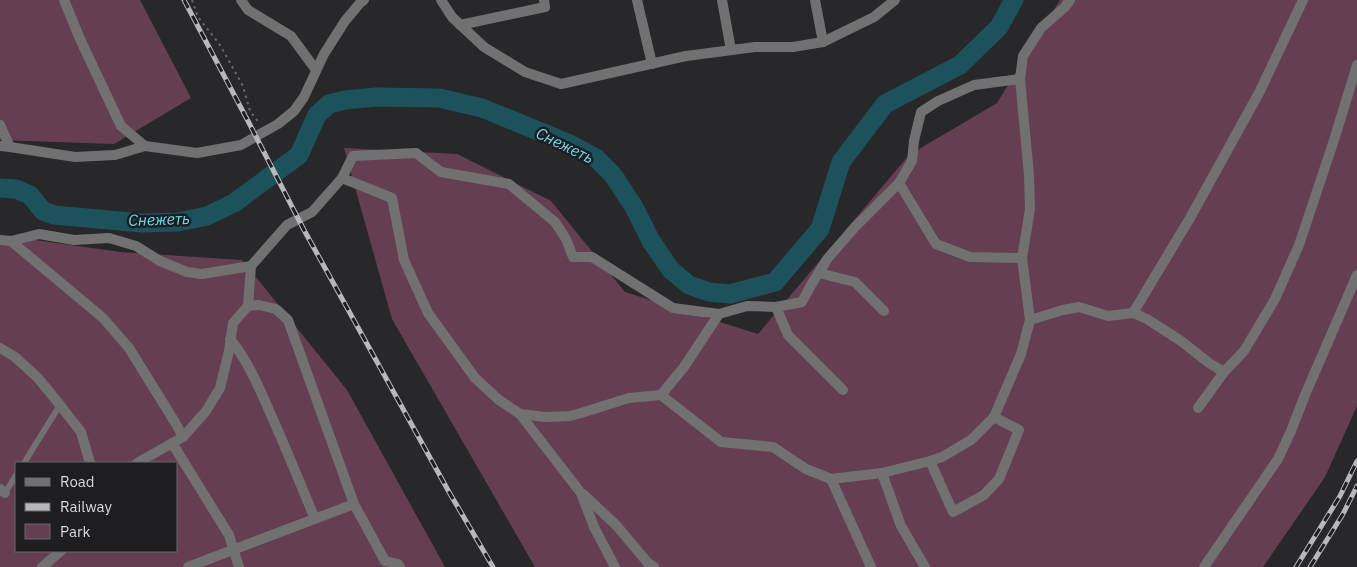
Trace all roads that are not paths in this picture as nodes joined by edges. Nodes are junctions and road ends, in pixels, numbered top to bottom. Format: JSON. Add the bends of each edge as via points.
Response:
{"nodes":[{"id":1,"x":64,"y":0,"type":"edge"},
{"id":2,"x":241,"y":0,"type":"edge"},
{"id":3,"x":364,"y":0,"type":"edge"},
{"id":4,"x":441,"y":0,"type":"edge"},
{"id":5,"x":544,"y":0,"type":"edge"},
{"id":6,"x":637,"y":0,"type":"edge"},
{"id":7,"x":722,"y":0,"type":"edge"},
{"id":8,"x":815,"y":0,"type":"edge"},
{"id":9,"x":895,"y":0,"type":"edge"},
{"id":10,"x":1080,"y":0,"type":"edge"},
{"id":11,"x":1303,"y":0,"type":"edge"},
{"id":12,"x":1068,"y":4,"type":"edge"},
{"id":13,"x":460,"y":25,"type":"junction"},
{"id":14,"x":823,"y":42,"type":"junction"},
{"id":15,"x":731,"y":50,"type":"junction"},
{"id":16,"x":652,"y":64,"type":"junction"},
{"id":17,"x":1357,"y":64,"type":"edge"},
{"id":18,"x":316,"y":70,"type":"junction"},
{"id":19,"x":1020,"y":79,"type":"junction"},
{"id":20,"x":0,"y":125,"type":"edge"},
{"id":21,"x":5,"y":146,"type":"edge"},
{"id":22,"x":145,"y":146,"type":"junction"},
{"id":23,"x":342,"y":178,"type":"junction"},
{"id":24,"x":899,"y":183,"type":"junction"},
{"id":25,"x":0,"y":240,"type":"edge"},
{"id":26,"x":11,"y":241,"type":"junction"},
{"id":27,"x":1022,"y":258,"type":"junction"},
{"id":28,"x":251,"y":266,"type":"junction"},
{"id":29,"x":819,"y":273,"type":"junction"},
{"id":30,"x":1357,"y":274,"type":"edge"},
{"id":31,"x":248,"y":306,"type":"junction"},
{"id":32,"x":776,"y":307,"type":"junction"},
{"id":33,"x":884,"y":311,"type":"dead end"},
{"id":34,"x":1133,"y":313,"type":"junction"},
{"id":35,"x":719,"y":314,"type":"junction"},
{"id":36,"x":1030,"y":320,"type":"junction"},
{"id":37,"x":230,"y":339,"type":"junction"},
{"id":38,"x":0,"y":348,"type":"edge"},
{"id":39,"x":1224,"y":372,"type":"junction"},
{"id":40,"x":843,"y":390,"type":"dead end"},
{"id":41,"x":661,"y":395,"type":"junction"},
{"id":42,"x":60,"y":405,"type":"junction"},
{"id":43,"x":1198,"y":408,"type":"dead end"},
{"id":44,"x":520,"y":414,"type":"junction"},
{"id":45,"x":994,"y":417,"type":"junction"},
{"id":46,"x":183,"y":437,"type":"junction"},
{"id":47,"x":172,"y":443,"type":"junction"},
{"id":48,"x":930,"y":461,"type":"junction"},
{"id":49,"x":25,"y":462,"type":"edge"},
{"id":50,"x":90,"y":462,"type":"edge"},
{"id":51,"x":139,"y":462,"type":"edge"},
{"id":52,"x":882,"y":473,"type":"junction"},
{"id":53,"x":15,"y":476,"type":"edge"},
{"id":54,"x":831,"y":479,"type":"junction"},
{"id":55,"x":3,"y":491,"type":"edge"},
{"id":56,"x":581,"y":492,"type":"junction"},
{"id":57,"x":354,"y":504,"type":"junction"},
{"id":58,"x":315,"y":519,"type":"junction"},
{"id":59,"x":234,"y":550,"type":"junction"},
{"id":60,"x":60,"y":552,"type":"edge"},
{"id":61,"x":384,"y":564,"type":"edge"},
{"id":62,"x":42,"y":567,"type":"edge"},
{"id":63,"x":188,"y":567,"type":"edge"},
{"id":64,"x":239,"y":567,"type":"edge"},
{"id":65,"x":400,"y":567,"type":"edge"},
{"id":66,"x":615,"y":567,"type":"edge"},
{"id":67,"x":654,"y":567,"type":"edge"},
{"id":68,"x":871,"y":567,"type":"edge"},
{"id":69,"x":926,"y":567,"type":"edge"},
{"id":70,"x":1204,"y":567,"type":"edge"}],
"edges":[{"from":1,"to":22,"type":"street","via":[[121,126]]},
{"from":2,"to":18,"type":"street","via":[[248,10],[291,36]]},
{"from":3,"to":18,"type":"street","via":[[345,21]]},
{"from":4,"to":13,"type":"street"},
{"from":5,"to":13,"type":"street","via":[[545,7]]},
{"from":6,"to":16,"type":"street"},
{"from":7,"to":15,"type":"street"},
{"from":8,"to":14,"type":"street"},
{"from":9,"to":14,"type":"street","via":[[874,17]]},
{"from":10,"to":12,"type":"street"},
{"from":11,"to":34,"type":"street","via":[[1260,91]]},
{"from":12,"to":19,"type":"street","via":[[1041,28],[1023,56]]},
{"from":13,"to":16,"type":"street","via":[[484,47],[525,72],[560,84]]},
{"from":14,"to":15,"type":"street"},
{"from":15,"to":16,"type":"street"},
{"from":17,"to":39,"type":"street","via":[[1299,245],[1275,299],[1244,351]]},
{"from":18,"to":22,"type":"street","via":[[304,98],[294,111],[241,145],[198,153]]},
{"from":19,"to":24,"type":"street","via":[[974,85],[938,100],[921,112],[912,161]]},
{"from":19,"to":27,"type":"street","via":[[1030,175],[1030,209]]},
{"from":20,"to":21,"type":"street"},
{"from":21,"to":22,"type":"street","via":[[75,157],[115,155]]},
{"from":23,"to":28,"type":"street","via":[[312,212],[287,225]]},
{"from":23,"to":35,"type":"street","via":[[353,156],[416,153],[442,172],[509,184],[555,222],[573,257],[592,257],[674,308]]},
{"from":23,"to":44,"type":"street","via":[[392,198],[404,260],[428,313],[476,378]]},
{"from":24,"to":27,"type":"street","via":[[936,244],[970,257]]},
{"from":24,"to":29,"type":"street","via":[[855,227]]},
{"from":25,"to":26,"type":"street"},
{"from":26,"to":28,"type":"street","via":[[39,234],[74,240],[109,238],[136,246],[187,272],[202,274]]},
{"from":26,"to":46,"type":"street","via":[[103,318],[129,348]]},
{"from":27,"to":36,"type":"street"},
{"from":28,"to":31,"type":"street"},
{"from":29,"to":32,"type":"street","via":[[802,302]]},
{"from":29,"to":33,"type":"street","via":[[855,282]]},
{"from":30,"to":70,"type":"street","via":[[1278,460]]},
{"from":31,"to":37,"type":"street","via":[[233,323]]},
{"from":31,"to":57,"type":"street","via":[[276,309],[288,320]]},
{"from":32,"to":35,"type":"street","via":[[747,306]]},
{"from":32,"to":40,"type":"street","via":[[788,335]]},
{"from":34,"to":36,"type":"street","via":[[1108,316],[1079,307]]},
{"from":34,"to":39,"type":"street","via":[[1181,341]]},
{"from":35,"to":41,"type":"street"},
{"from":36,"to":45,"type":"street","via":[[1022,354]]},
{"from":37,"to":46,"type":"street","via":[[220,388],[206,411]]},
{"from":37,"to":58,"type":"street","via":[[254,377]]},
{"from":38,"to":42,"type":"street","via":[[38,378]]},
{"from":39,"to":43,"type":"street"},
{"from":41,"to":44,"type":"street","via":[[629,398],[570,416]]},
{"from":41,"to":54,"type":"street","via":[[722,442],[773,447]]},
{"from":42,"to":49,"type":"lane"},
{"from":42,"to":50,"type":"street","via":[[81,432]]},
{"from":44,"to":56,"type":"street"},
{"from":45,"to":48,"type":"street","via":[[971,440]]},
{"from":45,"to":48,"type":"street","via":[[1019,430],[999,479],[984,495],[953,512]]},
{"from":46,"to":47,"type":"street"},
{"from":47,"to":51,"type":"street"},
{"from":47,"to":59,"type":"street","via":[[229,535]]},
{"from":48,"to":52,"type":"street"},
{"from":52,"to":54,"type":"street"},
{"from":52,"to":69,"type":"street","via":[[901,526]]},
{"from":53,"to":55,"type":"lane"},
{"from":54,"to":68,"type":"street"},
{"from":56,"to":66,"type":"street","via":[[594,527]]},
{"from":56,"to":67,"type":"street"},
{"from":57,"to":58,"type":"street"},
{"from":57,"to":61,"type":"street"},
{"from":58,"to":59,"type":"street"},
{"from":59,"to":63,"type":"street"},
{"from":59,"to":64,"type":"street"},
{"from":60,"to":62,"type":"street"},
{"from":61,"to":65,"type":"street","via":[[398,564]]}]}
